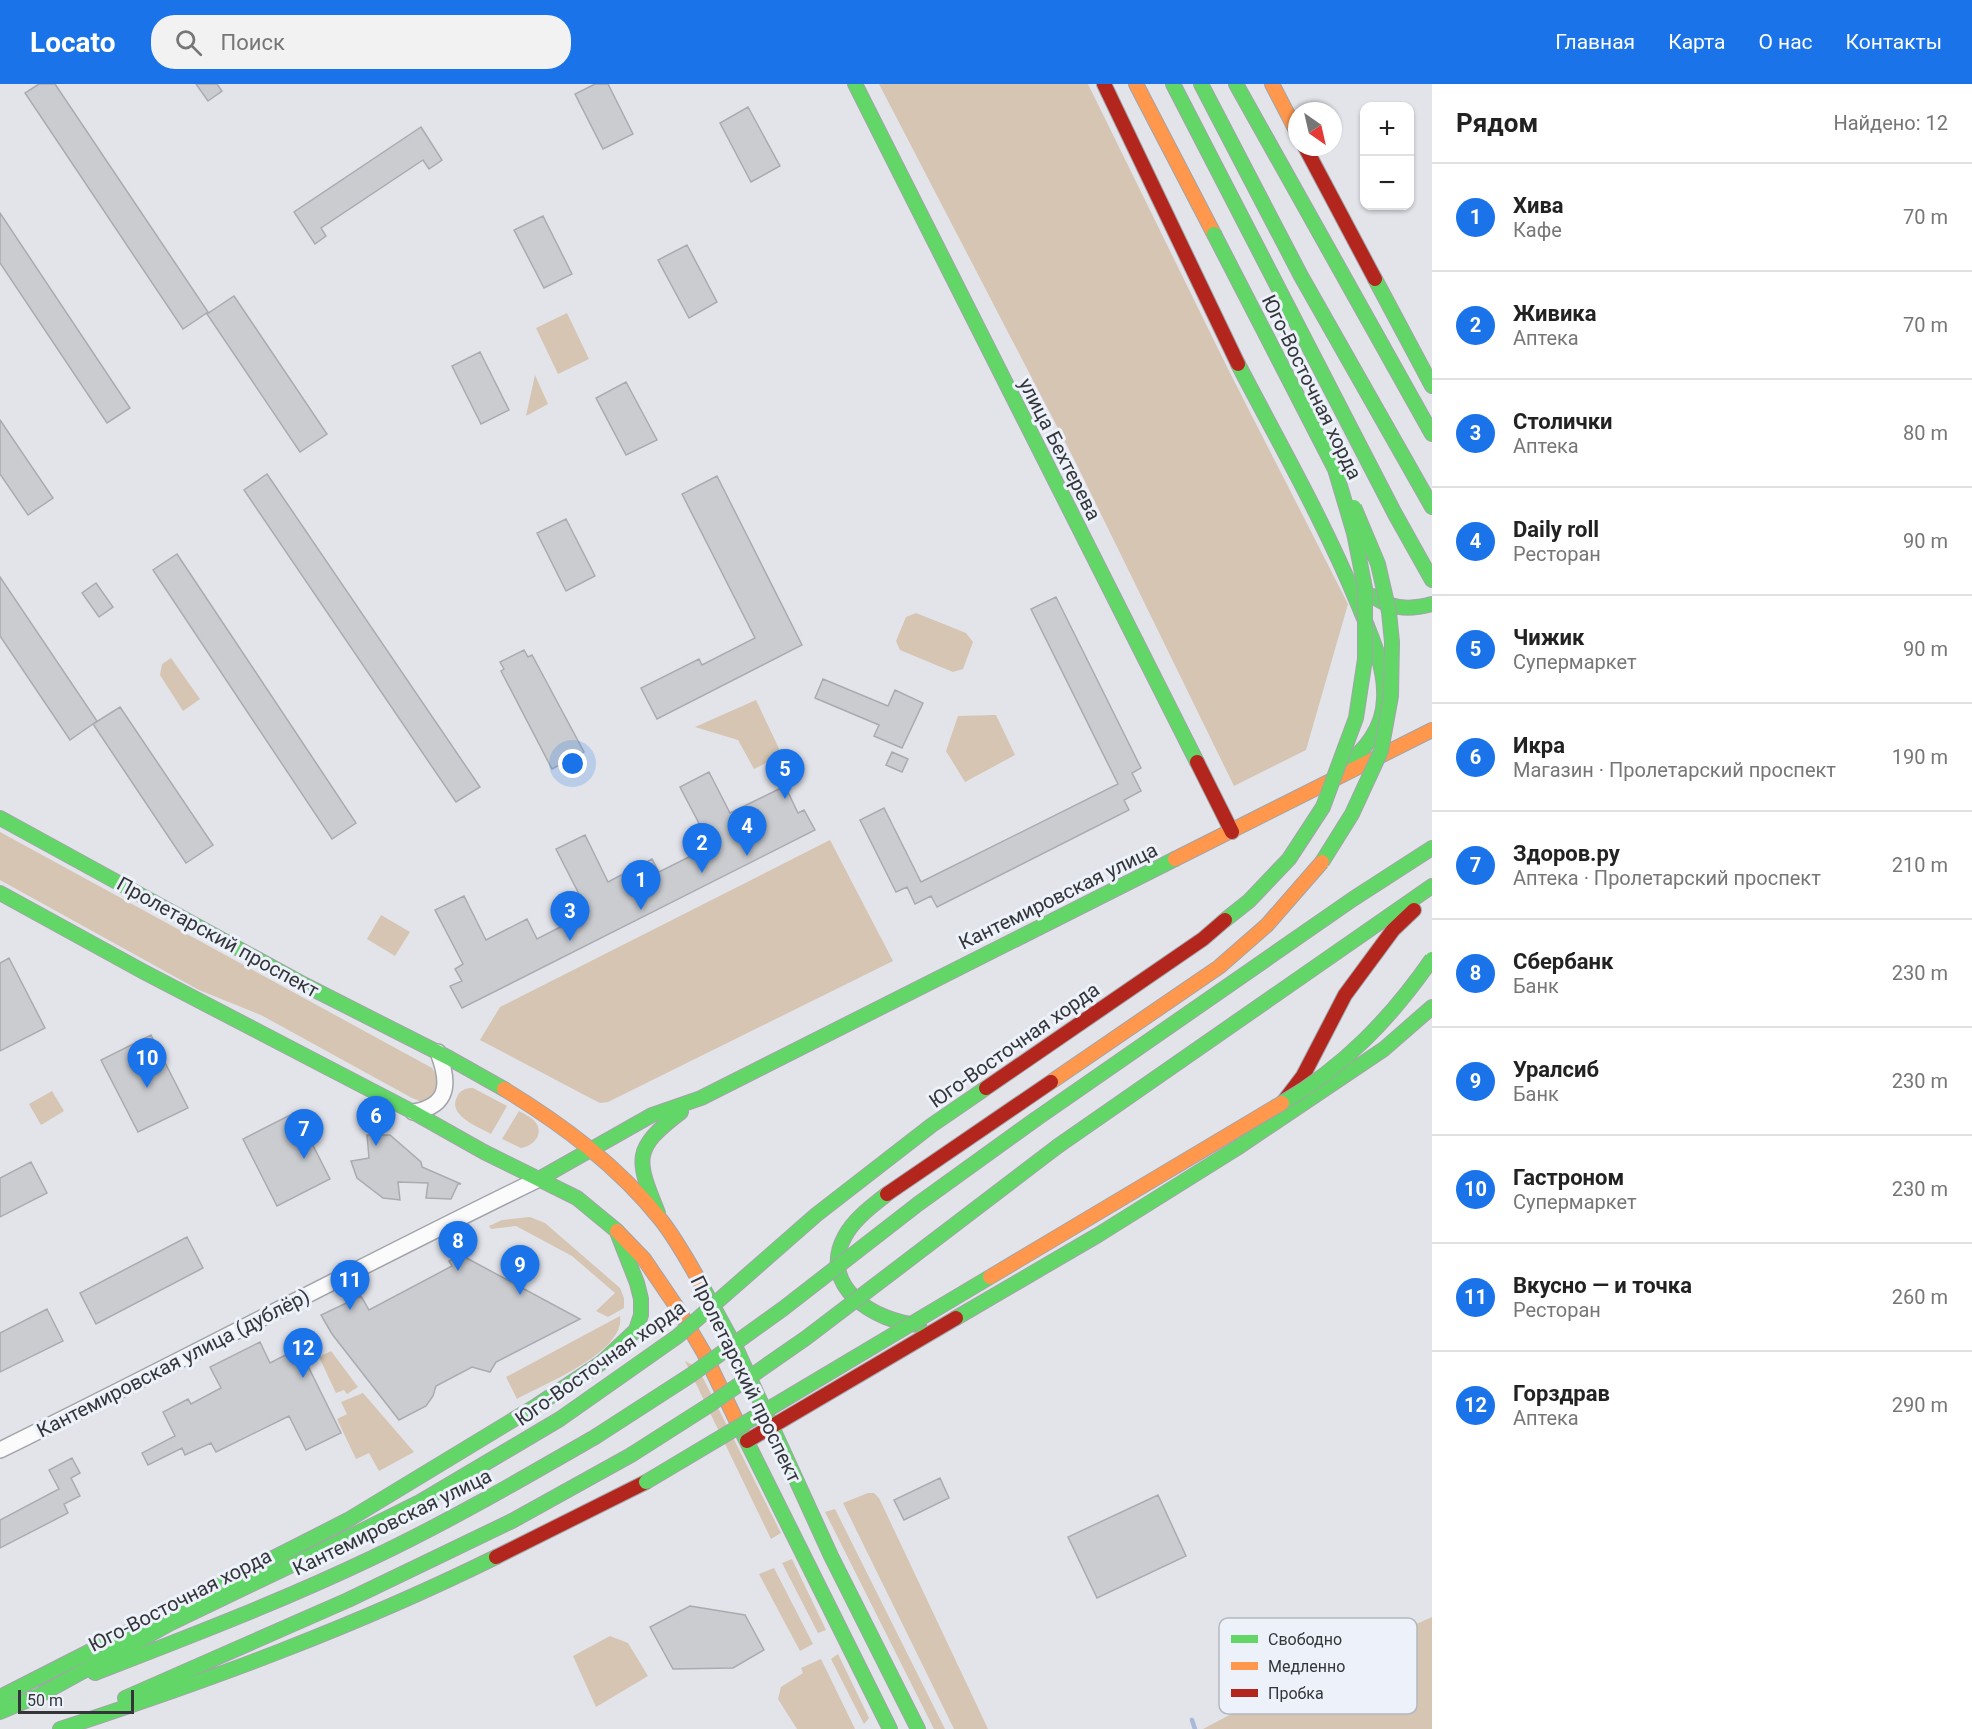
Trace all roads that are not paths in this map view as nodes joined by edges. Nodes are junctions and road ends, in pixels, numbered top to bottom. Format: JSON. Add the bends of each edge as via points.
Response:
{"nodes":[{"id":1,"x":855,"y":84,"type":"edge"},
{"id":2,"x":1104,"y":84,"type":"edge"},
{"id":3,"x":1136,"y":84,"type":"edge"},
{"id":4,"x":1173,"y":84,"type":"edge"},
{"id":5,"x":1201,"y":84,"type":"edge"},
{"id":6,"x":1236,"y":84,"type":"edge"},
{"id":7,"x":1272,"y":84,"type":"edge"},
{"id":8,"x":1288,"y":115,"type":"edge"},
{"id":9,"x":1310,"y":156,"type":"edge"},
{"id":10,"x":1432,"y":386,"type":"edge"},
{"id":11,"x":1432,"y":434,"type":"edge"},
{"id":12,"x":1335,"y":469,"type":"junction"},
{"id":13,"x":1432,"y":507,"type":"edge"},
{"id":14,"x":1337,"y":552,"type":"junction"},
{"id":15,"x":1432,"y":580,"type":"edge"},
{"id":16,"x":1432,"y":604,"type":"edge"},
{"id":17,"x":1432,"y":730,"type":"edge"},
{"id":18,"x":1313,"y":790,"type":"junction"},
{"id":19,"x":0,"y":818,"type":"edge"},
{"id":20,"x":1232,"y":832,"type":"junction"},
{"id":21,"x":1432,"y":848,"type":"edge"},
{"id":22,"x":1432,"y":886,"type":"edge"},
{"id":23,"x":0,"y":893,"type":"edge"},
{"id":24,"x":1432,"y":895,"type":"edge"},
{"id":25,"x":1432,"y":959,"type":"edge"},
{"id":26,"x":1432,"y":1007,"type":"edge"},
{"id":27,"x":438,"y":1052,"type":"junction"},
{"id":28,"x":701,"y":1098,"type":"junction"},
{"id":29,"x":413,"y":1112,"type":"junction"},
{"id":30,"x":592,"y":1148,"type":"junction"},
{"id":31,"x":1236,"y":1148,"type":"junction"},
{"id":32,"x":539,"y":1179,"type":"junction"},
{"id":33,"x":661,"y":1220,"type":"junction"},
{"id":34,"x":615,"y":1229,"type":"junction"},
{"id":35,"x":963,"y":1313,"type":"junction"},
{"id":36,"x":772,"y":1427,"type":"junction"},
{"id":37,"x":747,"y":1442,"type":"junction"},
{"id":38,"x":0,"y":1450,"type":"edge"},
{"id":39,"x":38,"y":1696,"type":"junction"},
{"id":40,"x":0,"y":1697,"type":"edge"},
{"id":41,"x":0,"y":1712,"type":"edge"},
{"id":42,"x":56,"y":1729,"type":"edge"},
{"id":43,"x":60,"y":1729,"type":"edge"},
{"id":44,"x":890,"y":1729,"type":"edge"},
{"id":45,"x":918,"y":1729,"type":"edge"}],
"edges":[{"from":1,"to":20,"type":"main road","name":"улица Бехтерева"},
{"from":2,"to":14,"type":"main road","via":[[1235,358]]},
{"from":3,"to":12,"type":"main road","name":"Юго-Восточная хорда","bridge":true},
{"from":4,"to":15,"type":"main road","name":"Юго-Восточная хорда"},
{"from":5,"to":13,"type":"main road","name":"Юго-Восточная хорда","via":[[1300,276]]},
{"from":6,"to":11,"type":"main road"},
{"from":7,"to":8,"type":"main road"},
{"from":9,"to":10,"type":"main road"},
{"from":12,"to":35,"type":"main road","bridge":true,"via":[[1378,564],[1389,612],[1391,696],[1381,751],[1346,823],[1318,868],[1267,925],[1219,967],[887,1194],[852,1227],[841,1246],[840,1265],[842,1279],[862,1306],[883,1319],[906,1326],[926,1325]]},
{"from":12,"to":39,"type":"main road","name":"Юго-Восточная хорда","bridge":true,"via":[[1365,588],[1365,659],[1356,718],[1323,807],[1289,859],[1249,901],[1203,939],[932,1125],[816,1215],[678,1336],[560,1419],[420,1502],[171,1623]]},
{"from":14,"to":16,"type":"main road","via":[[1356,580],[1377,600],[1395,608]]},
{"from":14,"to":18,"type":"main road","via":[[1378,660],[1384,708],[1371,740],[1357,757]]},
{"from":17,"to":18,"type":"main road","name":"Кантемировская улица"},
{"from":18,"to":20,"type":"main road","name":"Кантемировская улица"},
{"from":19,"to":27,"type":"main road","name":"Пролетарский проспект","via":[[303,984]]},
{"from":20,"to":28,"type":"main road","name":"Кантемировская улица"},
{"from":21,"to":39,"type":"main road","name":"Кантемировская улица","bridge":true,"via":[[1353,898],[1036,1119],[784,1308],[596,1437],[471,1508],[371,1558],[240,1617]]},
{"from":22,"to":42,"type":"main road","bridge":true,"via":[[1058,1146],[806,1338],[631,1455],[512,1521],[348,1600]]},
{"from":23,"to":29,"type":"main road","name":"Пролетарский проспект"},
{"from":24,"to":31,"type":"main road","via":[[1393,930],[1367,963],[1345,995],[1303,1076],[1279,1107]]},
{"from":25,"to":43,"type":"main road","bridge":true,"via":[[1371,1034],[1325,1076],[646,1482],[323,1635],[193,1686]]},
{"from":26,"to":31,"type":"main road","via":[[1384,1048]]},
{"from":27,"to":29,"type":"street","via":[[446,1078],[443,1095],[430,1107]]},
{"from":27,"to":30,"type":"main road","name":"Пролетарский проспект","via":[[519,1096]]},
{"from":28,"to":30,"type":"main road","name":"Кантемировская улица","via":[[652,1115]]},
{"from":28,"to":33,"type":"main road","name":"Кантемировская улица","via":[[658,1128],[642,1150],[641,1171]]},
{"from":29,"to":32,"type":"main road","name":"Пролетарский проспект"},
{"from":30,"to":32,"type":"main road","name":"Кантемировская улица"},
{"from":30,"to":33,"type":"main road","name":"Пролетарский проспект"},
{"from":31,"to":35,"type":"main road","via":[[1098,1235]]},
{"from":32,"to":34,"type":"main road","name":"Пролетарский проспект","via":[[577,1198]]},
{"from":32,"to":38,"type":"street","name":"Кантемировская улица (дублёр)"},
{"from":33,"to":36,"type":"main road","name":"Пролетарский проспект","via":[[701,1282]]},
{"from":34,"to":37,"type":"main road","name":"Пролетарский проспект","via":[[644,1259],[678,1309]]},
{"from":34,"to":40,"type":"main road","via":[[637,1283],[641,1315],[636,1330],[601,1363],[348,1520]]},
{"from":35,"to":36,"type":"main road"},
{"from":36,"to":37,"type":"main road"},
{"from":36,"to":45,"type":"main road","name":"Пролетарский проспект"},
{"from":37,"to":44,"type":"main road","name":"Пролетарский проспект"},
{"from":39,"to":41,"type":"main road","name":"Кантемировская улица"}]}
